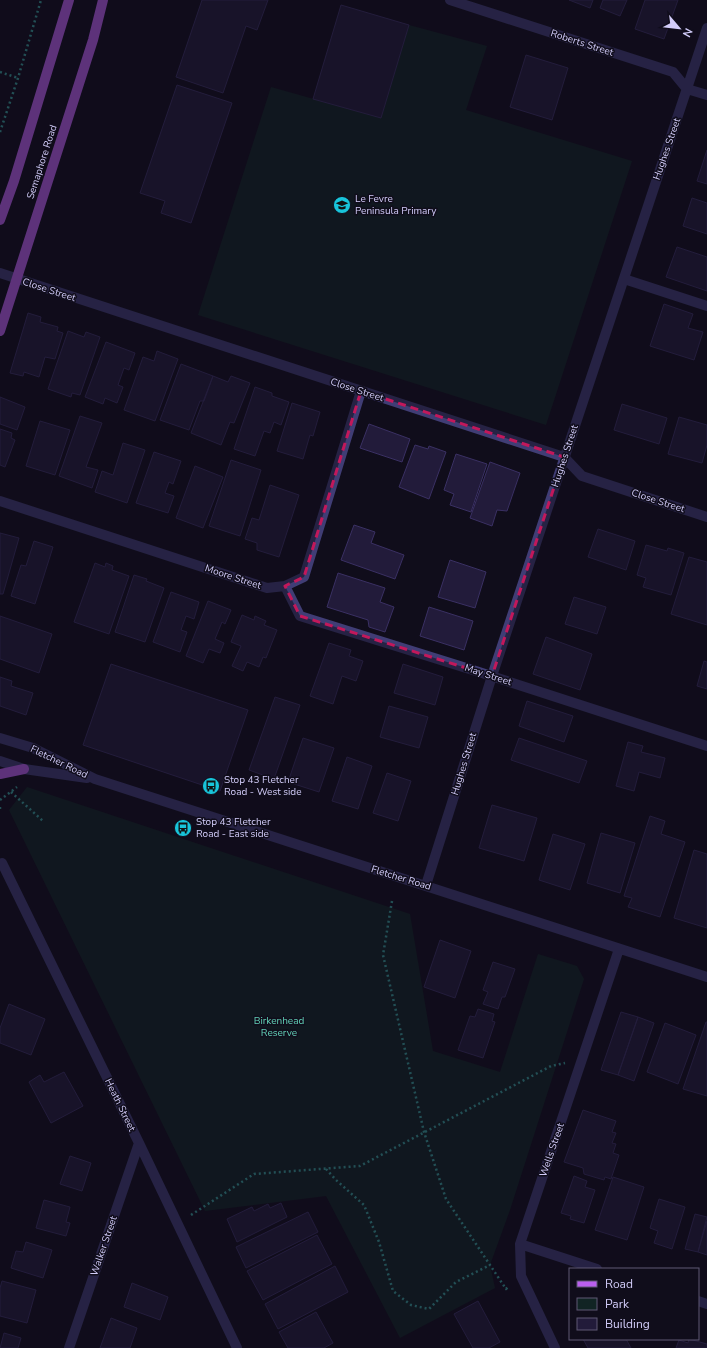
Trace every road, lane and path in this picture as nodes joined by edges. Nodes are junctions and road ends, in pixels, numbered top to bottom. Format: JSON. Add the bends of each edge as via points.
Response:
{"nodes":[{"id":1,"x":41,"y":0,"type":"edge"},
{"id":2,"x":69,"y":0,"type":"edge"},
{"id":3,"x":103,"y":0,"type":"edge"},
{"id":4,"x":450,"y":0,"type":"edge"},
{"id":5,"x":707,"y":28,"type":"edge"},
{"id":6,"x":0,"y":72,"type":"edge"},
{"id":7,"x":18,"y":78,"type":"junction"},
{"id":8,"x":687,"y":89,"type":"junction"},
{"id":9,"x":707,"y":96,"type":"edge"},
{"id":10,"x":0,"y":132,"type":"edge"},
{"id":11,"x":0,"y":220,"type":"edge"},
{"id":12,"x":0,"y":273,"type":"edge"},
{"id":13,"x":16,"y":279,"type":"junction"},
{"id":14,"x":624,"y":279,"type":"junction"},
{"id":15,"x":707,"y":306,"type":"edge"},
{"id":16,"x":0,"y":331,"type":"edge"},
{"id":17,"x":361,"y":391,"type":"junction"},
{"id":18,"x":564,"y":457,"type":"junction"},
{"id":19,"x":0,"y":501,"type":"edge"},
{"id":20,"x":707,"y":517,"type":"edge"},
{"id":21,"x":285,"y":586,"type":"junction"},
{"id":22,"x":492,"y":676,"type":"junction"},
{"id":23,"x":0,"y":738,"type":"edge"},
{"id":24,"x":707,"y":746,"type":"edge"},
{"id":25,"x":0,"y":761,"type":"edge"},
{"id":26,"x":24,"y":769,"type":"junction"},
{"id":27,"x":0,"y":774,"type":"edge"},
{"id":28,"x":95,"y":779,"type":"junction"},
{"id":29,"x":19,"y":786,"type":"dead end"},
{"id":30,"x":10,"y":792,"type":"junction"},
{"id":31,"x":0,"y":800,"type":"edge"},
{"id":32,"x":43,"y":821,"type":"dead end"},
{"id":33,"x":2,"y":863,"type":"dead end"},
{"id":34,"x":426,"y":885,"type":"junction"},
{"id":35,"x":392,"y":901,"type":"dead end"},
{"id":36,"x":619,"y":949,"type":"junction"},
{"id":37,"x":707,"y":977,"type":"edge"},
{"id":38,"x":583,"y":1058,"type":"junction"},
{"id":39,"x":424,"y":1132,"type":"junction"},
{"id":40,"x":139,"y":1143,"type":"junction"},
{"id":41,"x":326,"y":1168,"type":"junction"},
{"id":42,"x":177,"y":1223,"type":"junction"},
{"id":43,"x":520,"y":1244,"type":"junction"},
{"id":44,"x":490,"y":1264,"type":"junction"},
{"id":45,"x":594,"y":1268,"type":"edge"},
{"id":46,"x":521,"y":1276,"type":"junction"},
{"id":47,"x":69,"y":1348,"type":"edge"},
{"id":48,"x":237,"y":1348,"type":"edge"},
{"id":49,"x":555,"y":1348,"type":"edge"}],
"edges":[{"from":1,"to":7,"type":"path"},
{"from":2,"to":11,"type":"main road","name":"Semaphore Road"},
{"from":3,"to":13,"type":"main road","name":"Semaphore Road","via":[[93,40]]},
{"from":4,"to":8,"type":"street","name":"Roberts Street","via":[[672,72]]},
{"from":5,"to":8,"type":"street","name":"Hughes Street"},
{"from":6,"to":7,"type":"path"},
{"from":7,"to":10,"type":"path"},
{"from":8,"to":9,"type":"street","name":"Roberts Street"},
{"from":8,"to":14,"type":"street","name":"Hughes Street"},
{"from":12,"to":13,"type":"street","name":"Close Street"},
{"from":13,"to":16,"type":"main road","name":"Semaphore Road"},
{"from":13,"to":17,"type":"street","name":"Close Street"},
{"from":14,"to":15,"type":"street"},
{"from":14,"to":18,"type":"street","name":"Hughes Street"},
{"from":17,"to":18,"type":"street","name":"Close Street"},
{"from":17,"to":21,"type":"street","name":"Moore Street","via":[[304,577]]},
{"from":18,"to":20,"type":"street","name":"Close Street","via":[[582,476]]},
{"from":18,"to":22,"type":"street","name":"Hughes Street"},
{"from":19,"to":21,"type":"street","name":"Moore Street","via":[[267,588]]},
{"from":21,"to":22,"type":"street","name":"May Street","via":[[300,616]]},
{"from":22,"to":24,"type":"street","name":"May Street"},
{"from":22,"to":34,"type":"street","name":"Hughes Street"},
{"from":23,"to":28,"type":"street","name":"Fletcher Road","via":[[33,748]]},
{"from":25,"to":26,"type":"street","name":"Fletcher Road"},
{"from":26,"to":27,"type":"main road"},
{"from":26,"to":28,"type":"street","name":"Fletcher Road"},
{"from":28,"to":34,"type":"street","name":"Fletcher Road"},
{"from":29,"to":30,"type":"path"},
{"from":30,"to":31,"type":"path"},
{"from":30,"to":32,"type":"path"},
{"from":33,"to":40,"type":"street","name":"Heath Street"},
{"from":34,"to":36,"type":"street","name":"Fletcher Road"},
{"from":35,"to":39,"type":"path","via":[[382,955]]},
{"from":36,"to":37,"type":"street","name":"Fletcher Road"},
{"from":36,"to":38,"type":"street","name":"Wells Street"},
{"from":38,"to":39,"type":"path","via":[[551,1066]]},
{"from":38,"to":43,"type":"street","name":"Wells Street"},
{"from":39,"to":41,"type":"path","via":[[360,1166]]},
{"from":39,"to":44,"type":"path","via":[[446,1199]]},
{"from":40,"to":42,"type":"street","name":"Heath Street"},
{"from":40,"to":47,"type":"street","name":"Walker Street"},
{"from":41,"to":42,"type":"path","via":[[254,1174]]},
{"from":41,"to":44,"type":"path","via":[[364,1205],[379,1242],[393,1292],[411,1305],[428,1309],[456,1282]]},
{"from":42,"to":48,"type":"street","name":"Heath Street"},
{"from":43,"to":45,"type":"street"},
{"from":43,"to":46,"type":"street","name":"Wells Street"},
{"from":44,"to":46,"type":"path","via":[[506,1289]]},
{"from":46,"to":49,"type":"street","name":"Wells Street"}]}
